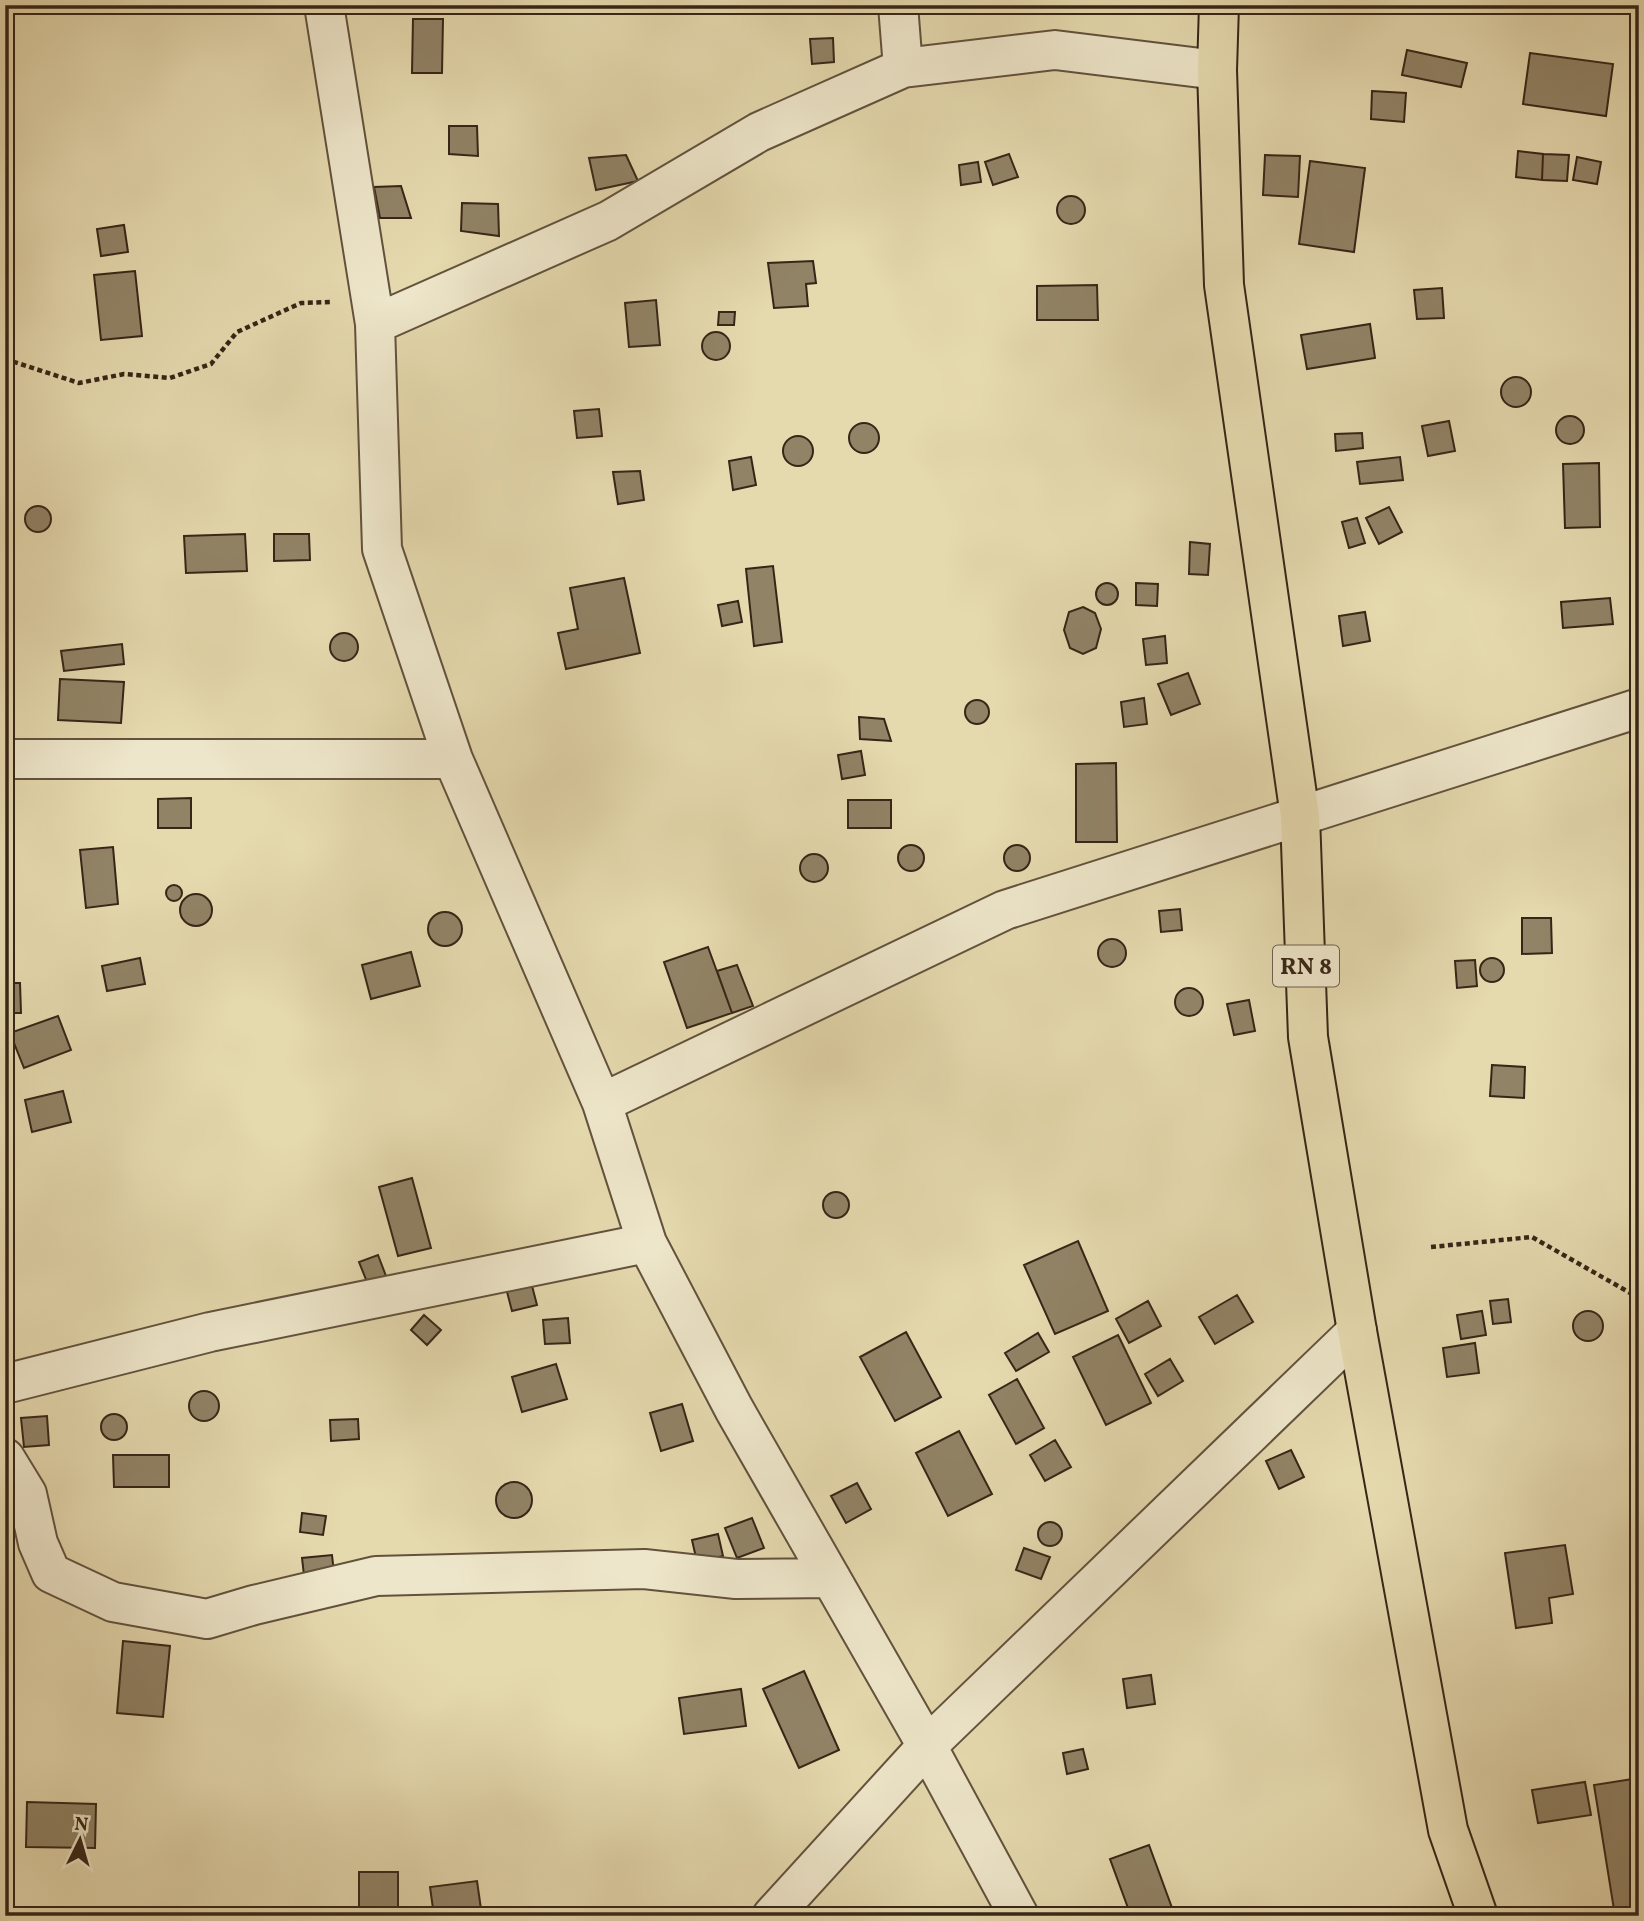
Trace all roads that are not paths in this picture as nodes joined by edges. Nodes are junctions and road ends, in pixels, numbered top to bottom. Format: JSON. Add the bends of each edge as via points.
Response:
{"nodes":[{"id":1,"x":324,"y":5,"type":"edge"},
{"id":2,"x":898,"y":5,"type":"edge"},
{"id":3,"x":1220,"y":5,"type":"edge"},
{"id":4,"x":903,"y":68,"type":"junction"},
{"id":5,"x":1217,"y":70,"type":"junction"},
{"id":6,"x":373,"y":312,"type":"junction"},
{"id":7,"x":1639,"y":708,"type":"edge"},
{"id":8,"x":5,"y":759,"type":"edge"},
{"id":9,"x":453,"y":759,"type":"junction"},
{"id":10,"x":1300,"y":816,"type":"junction"},
{"id":11,"x":602,"y":1103,"type":"junction"},
{"id":12,"x":647,"y":1243,"type":"junction"},
{"id":13,"x":1357,"y":1331,"type":"junction"},
{"id":14,"x":5,"y":1384,"type":"edge"},
{"id":15,"x":5,"y":1458,"type":"edge"},
{"id":16,"x":831,"y":1578,"type":"junction"},
{"id":17,"x":927,"y":1746,"type":"junction"},
{"id":18,"x":772,"y":1916,"type":"edge"},
{"id":19,"x":1019,"y":1916,"type":"edge"},
{"id":20,"x":1478,"y":1916,"type":"edge"}],
"edges":[{"from":1,"to":6,"type":"street"},
{"from":2,"to":4,"type":"street"},
{"from":3,"to":5,"type":"main road","number":"RN 8"},
{"from":4,"to":5,"type":"street","via":[[1055,50]]},
{"from":4,"to":6,"type":"street","via":[[759,132],[608,221]]},
{"from":5,"to":10,"type":"main road","number":"RN 8","via":[[1224,285]]},
{"from":6,"to":9,"type":"street","via":[[383,549]]},
{"from":7,"to":10,"type":"street"},
{"from":8,"to":9,"type":"street"},
{"from":9,"to":11,"type":"street"},
{"from":10,"to":11,"type":"street","via":[[1005,910]]},
{"from":10,"to":13,"type":"main road","number":"RN 8","via":[[1308,1037]]},
{"from":11,"to":12,"type":"street"},
{"from":12,"to":14,"type":"street","via":[[210,1332]]},
{"from":12,"to":16,"type":"street","via":[[734,1409]]},
{"from":13,"to":17,"type":"street"},
{"from":13,"to":20,"type":"main road","number":"RN 8","via":[[1448,1830]]},
{"from":15,"to":16,"type":"street","via":[[27,1494],[38,1543],[51,1573],[113,1602],[207,1619],[376,1576],[644,1569],[736,1579]]},
{"from":16,"to":17,"type":"street"},
{"from":17,"to":18,"type":"street"},
{"from":17,"to":19,"type":"street"}]}
